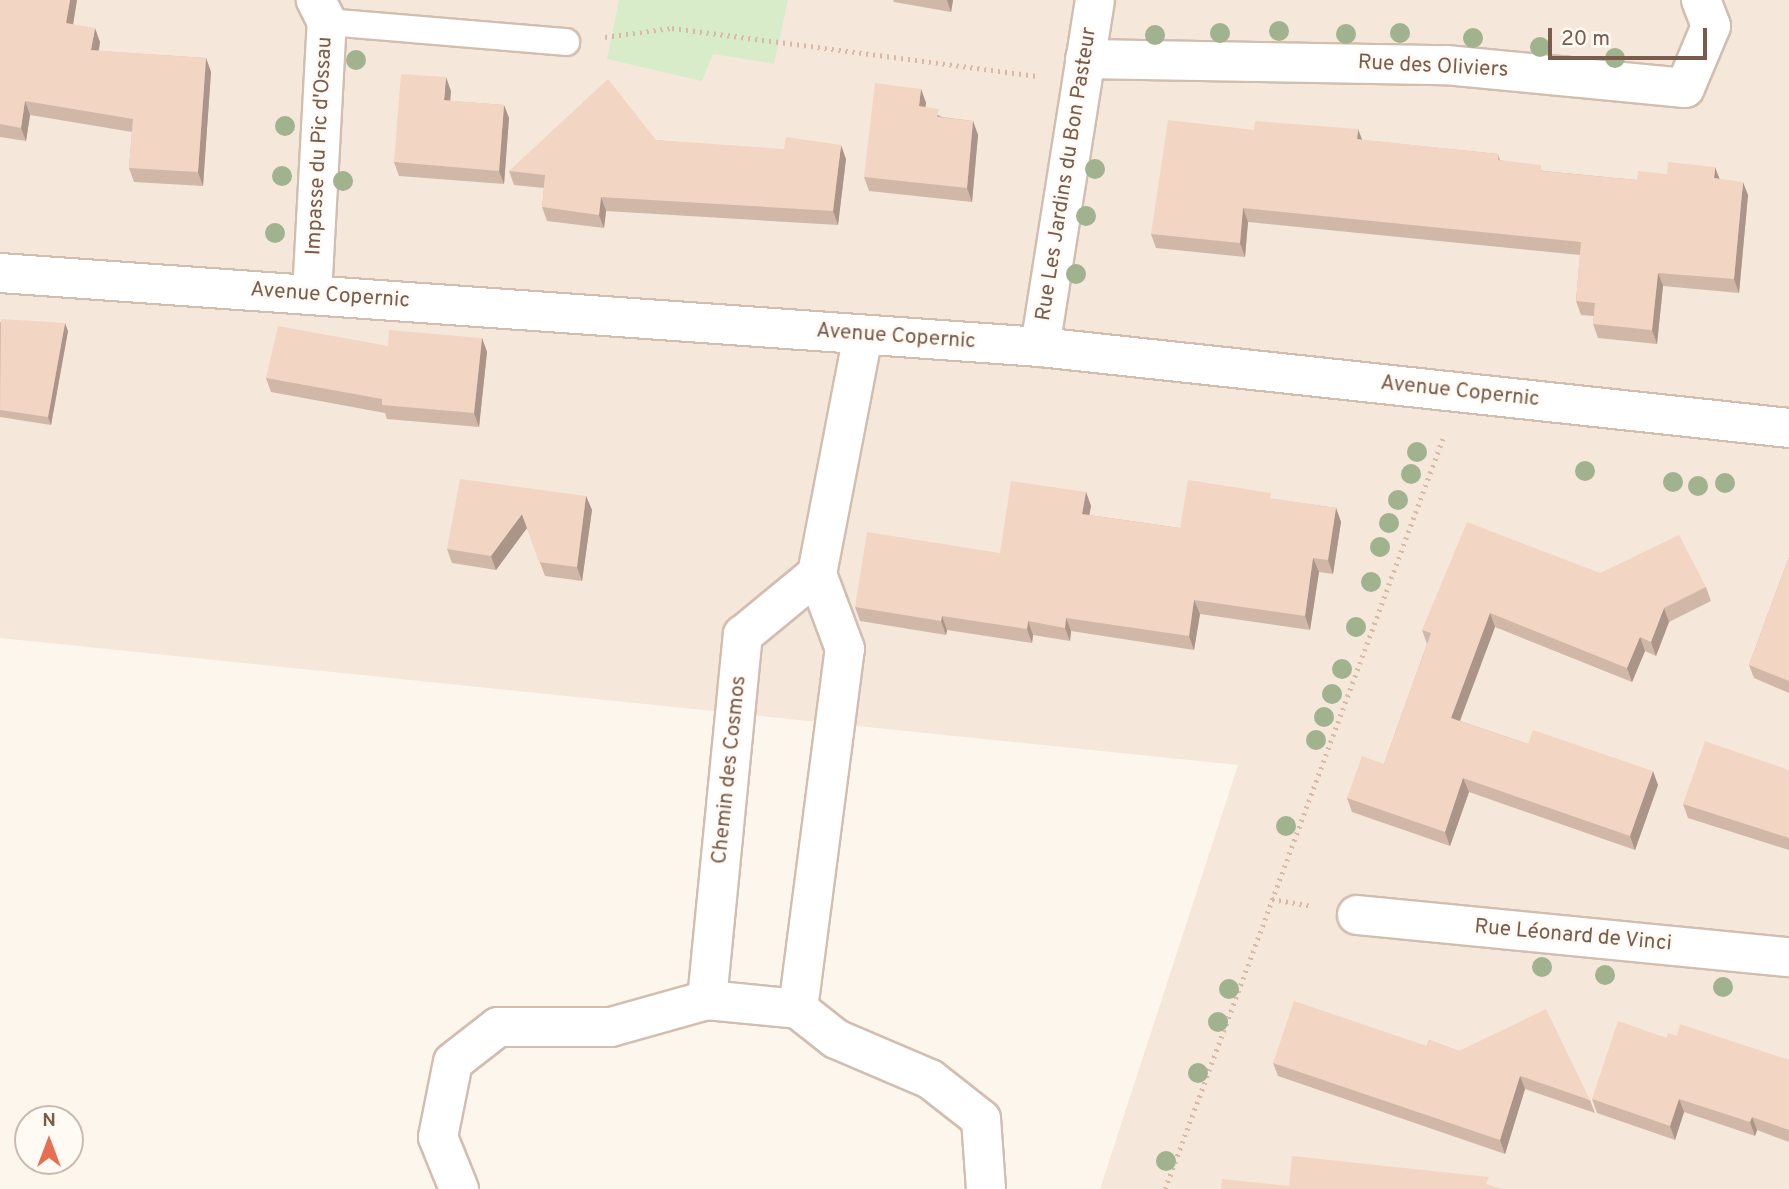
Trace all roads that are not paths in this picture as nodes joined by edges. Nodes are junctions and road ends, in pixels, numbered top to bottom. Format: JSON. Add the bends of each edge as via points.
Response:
{"nodes":[{"id":1,"x":1095,"y":0,"type":"edge"},
{"id":2,"x":1701,"y":0,"type":"edge"},
{"id":3,"x":321,"y":11,"type":"edge"},
{"id":4,"x":566,"y":42,"type":"road end"},
{"id":5,"x":1083,"y":70,"type":"junction"},
{"id":6,"x":0,"y":273,"type":"edge"},
{"id":7,"x":312,"y":295,"type":"junction"},
{"id":8,"x":863,"y":335,"type":"junction"},
{"id":9,"x":1040,"y":347,"type":"junction"},
{"id":10,"x":1789,"y":428,"type":"edge"},
{"id":11,"x":817,"y":574,"type":"junction"},
{"id":12,"x":1357,"y":915,"type":"dead end"},
{"id":13,"x":1789,"y":957,"type":"edge"},
{"id":14,"x":706,"y":1000,"type":"junction"},
{"id":15,"x":799,"y":1009,"type":"junction"},
{"id":16,"x":459,"y":1189,"type":"edge"},
{"id":17,"x":986,"y":1189,"type":"edge"}],
"edges":[{"from":1,"to":5,"type":"street","name":"Rue Les Jardins du Bon Pasteur"},
{"from":2,"to":5,"type":"street","name":"Rue des Oliviers","via":[[1711,26],[1685,89],[1447,65]]},
{"from":3,"to":4,"type":"lane"},
{"from":3,"to":7,"type":"street","name":"Impasse du Pic d'Ossau"},
{"from":5,"to":9,"type":"street","name":"Rue Les Jardins du Bon Pasteur"},
{"from":6,"to":7,"type":"street","name":"Avenue Copernic"},
{"from":7,"to":8,"type":"street","name":"Avenue Copernic"},
{"from":8,"to":9,"type":"street","name":"Avenue Copernic"},
{"from":8,"to":11,"type":"street"},
{"from":9,"to":10,"type":"street","name":"Avenue Copernic"},
{"from":11,"to":14,"type":"street","name":"Chemin des Cosmos","via":[[743,635]]},
{"from":11,"to":15,"type":"street","via":[[845,649]]},
{"from":12,"to":13,"type":"street","name":"Rue Léonard de Vinci"},
{"from":14,"to":15,"type":"street"},
{"from":14,"to":16,"type":"street","via":[[611,1027],[498,1027],[453,1062],[438,1137]]},
{"from":15,"to":17,"type":"street","via":[[836,1038],[930,1079],[981,1119]]}]}
